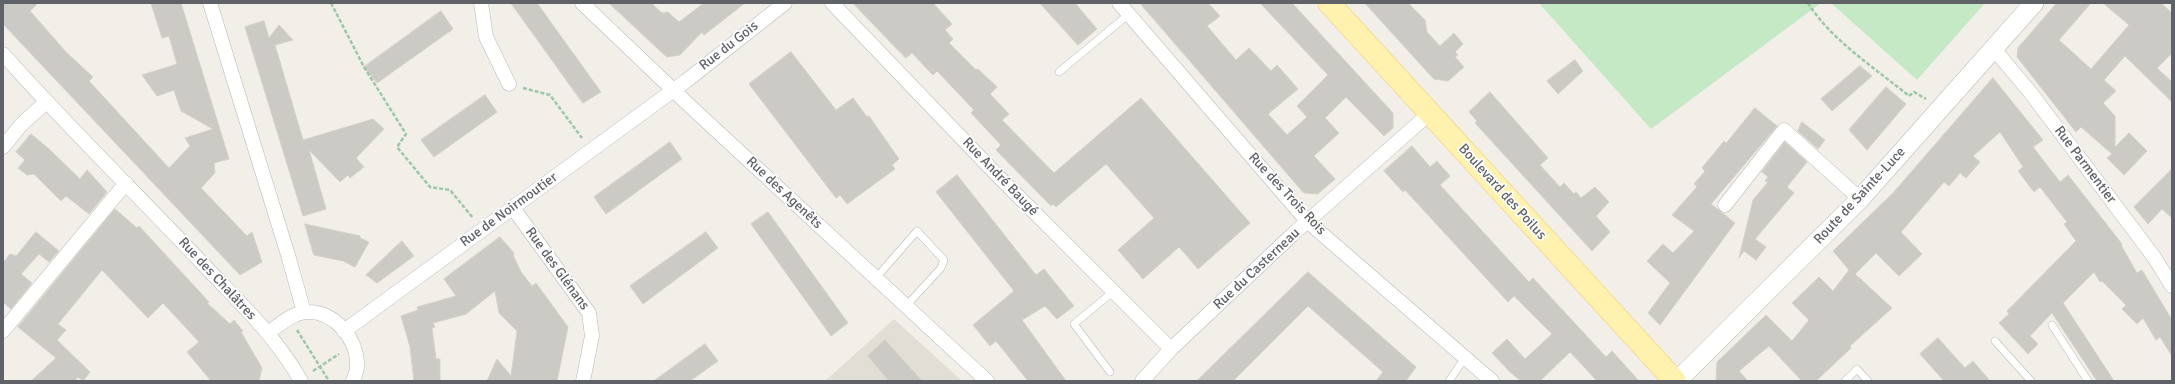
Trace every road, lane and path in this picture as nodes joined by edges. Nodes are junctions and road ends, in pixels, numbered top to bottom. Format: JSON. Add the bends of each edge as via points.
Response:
{"nodes":[{"id":1,"x":210,"y":3,"type":"edge"},
{"id":2,"x":331,"y":3,"type":"edge"},
{"id":3,"x":481,"y":3,"type":"edge"},
{"id":4,"x":582,"y":3,"type":"edge"},
{"id":5,"x":785,"y":3,"type":"edge"},
{"id":6,"x":832,"y":3,"type":"edge"},
{"id":7,"x":1120,"y":3,"type":"edge"},
{"id":8,"x":1329,"y":3,"type":"edge"},
{"id":9,"x":1808,"y":3,"type":"edge"},
{"id":10,"x":2034,"y":3,"type":"edge"},
{"id":11,"x":1129,"y":14,"type":"junction"},
{"id":12,"x":1993,"y":48,"type":"junction"},
{"id":13,"x":3,"y":54,"type":"edge"},
{"id":14,"x":1059,"y":72,"type":"dead end"},
{"id":15,"x":509,"y":84,"type":"joint"},
{"id":16,"x":674,"y":89,"type":"junction"},
{"id":17,"x":46,"y":102,"type":"junction"},
{"id":18,"x":1941,"y":106,"type":"junction"},
{"id":19,"x":1430,"y":113,"type":"junction"},
{"id":20,"x":3,"y":147,"type":"edge"},
{"id":21,"x":591,"y":150,"type":"junction"},
{"id":22,"x":126,"y":183,"type":"junction"},
{"id":23,"x":1860,"y":199,"type":"junction"},
{"id":24,"x":1725,"y":205,"type":"dead end"},
{"id":25,"x":513,"y":208,"type":"junction"},
{"id":26,"x":1307,"y":221,"type":"junction"},
{"id":27,"x":483,"y":229,"type":"junction"},
{"id":28,"x":876,"y":278,"type":"junction"},
{"id":29,"x":2172,"y":286,"type":"edge"},
{"id":30,"x":1114,"y":291,"type":"junction"},
{"id":31,"x":906,"y":306,"type":"junction"},
{"id":32,"x":304,"y":312,"type":"junction"},
{"id":33,"x":289,"y":318,"type":"junction"},
{"id":34,"x":2052,"y":325,"type":"dead end"},
{"id":35,"x":3,"y":331,"type":"edge"},
{"id":36,"x":344,"y":331,"type":"junction"},
{"id":37,"x":268,"y":333,"type":"junction"},
{"id":38,"x":1995,"y":341,"type":"dead end"},
{"id":39,"x":353,"y":345,"type":"junction"},
{"id":40,"x":1171,"y":349,"type":"junction"},
{"id":41,"x":1464,"y":358,"type":"junction"},
{"id":42,"x":320,"y":366,"type":"junction"},
{"id":43,"x":1110,"y":372,"type":"dead end"},
{"id":44,"x":299,"y":380,"type":"edge"},
{"id":45,"x":329,"y":381,"type":"edge"},
{"id":46,"x":353,"y":381,"type":"edge"},
{"id":47,"x":583,"y":381,"type":"edge"},
{"id":48,"x":987,"y":381,"type":"edge"},
{"id":49,"x":1142,"y":381,"type":"edge"},
{"id":50,"x":1449,"y":381,"type":"edge"},
{"id":51,"x":1492,"y":381,"type":"edge"},
{"id":52,"x":1676,"y":381,"type":"edge"},
{"id":53,"x":1845,"y":381,"type":"edge"},
{"id":54,"x":1868,"y":381,"type":"edge"},
{"id":55,"x":2030,"y":381,"type":"edge"},
{"id":56,"x":2088,"y":381,"type":"edge"}],
"edges":[{"from":1,"to":32,"type":"street"},
{"from":2,"to":27,"type":"path","via":[[364,67],[406,134],[397,147],[430,187],[450,190]]},
{"from":3,"to":15,"type":"street","via":[[486,37]]},
{"from":4,"to":16,"type":"street","name":"Rue des Agenêts"},
{"from":5,"to":16,"type":"street","name":"Rue du Gois"},
{"from":6,"to":30,"type":"street","name":"Rue André Baugé","via":[[999,177]]},
{"from":7,"to":11,"type":"street","name":"Rue des Trois Rois"},
{"from":8,"to":19,"type":"main road","name":"Boulevard des Poilus"},
{"from":9,"to":18,"type":"path","via":[[1817,18],[1829,30],[1909,96],[1914,92]]},
{"from":10,"to":12,"type":"street","name":"Route de Sainte-Luce"},
{"from":11,"to":14,"type":"lane"},
{"from":11,"to":26,"type":"street","name":"Rue des Trois Rois"},
{"from":12,"to":18,"type":"street","name":"Route de Sainte-Luce"},
{"from":12,"to":29,"type":"street","name":"Rue Parmentier","via":[[2030,92],[2154,257]]},
{"from":13,"to":17,"type":"street","name":"Rue des Chalâtres"},
{"from":15,"to":21,"type":"path","via":[[550,96]]},
{"from":16,"to":21,"type":"street","name":"Rue de Noirmoutier"},
{"from":16,"to":28,"type":"street","name":"Rue des Agenêts"},
{"from":17,"to":20,"type":"street"},
{"from":17,"to":22,"type":"street","name":"Rue des Chalâtres"},
{"from":18,"to":23,"type":"street","name":"Route de Sainte-Luce"},
{"from":19,"to":26,"type":"street","name":"Rue du Casterneau"},
{"from":19,"to":52,"type":"main road","name":"Boulevard des Poilus"},
{"from":21,"to":25,"type":"street","name":"Rue de Noirmoutier"},
{"from":22,"to":35,"type":"street"},
{"from":22,"to":37,"type":"street","name":"Rue des Chalâtres"},
{"from":23,"to":24,"type":"street","via":[[1784,130]]},
{"from":23,"to":52,"type":"street","name":"Route de Sainte-Luce"},
{"from":25,"to":27,"type":"street","name":"Rue de Noirmoutier"},
{"from":25,"to":47,"type":"street","name":"Rue des Glénans","via":[[589,313],[592,336]]},
{"from":26,"to":40,"type":"street","name":"Rue du Casterneau"},
{"from":26,"to":41,"type":"street","name":"Rue des Trois Rois"},
{"from":27,"to":36,"type":"street","name":"Rue de Noirmoutier"},
{"from":28,"to":31,"type":"street","name":"Rue des Agenêts"},
{"from":28,"to":31,"type":"lane","via":[[917,231],[944,260],[942,268]]},
{"from":30,"to":40,"type":"street","name":"Rue André Baugé"},
{"from":30,"to":43,"type":"lane","via":[[1074,324]]},
{"from":31,"to":48,"type":"street","name":"Rue des Agenêts"},
{"from":32,"to":33,"type":"street"},
{"from":32,"to":36,"type":"street","via":[[325,314],[335,320]]},
{"from":33,"to":37,"type":"street"},
{"from":33,"to":42,"type":"path"},
{"from":34,"to":56,"type":"lane"},
{"from":36,"to":39,"type":"street"},
{"from":37,"to":44,"type":"street","name":"Rue des Chalâtres"},
{"from":38,"to":55,"type":"lane"},
{"from":39,"to":42,"type":"path"},
{"from":39,"to":46,"type":"street","via":[[357,368]]},
{"from":40,"to":49,"type":"street","name":"Rue du Casterneau"},
{"from":41,"to":50,"type":"lane"},
{"from":41,"to":51,"type":"street","name":"Rue des Trois Rois"},
{"from":42,"to":44,"type":"path"},
{"from":42,"to":45,"type":"path"},
{"from":53,"to":54,"type":"lane","via":[[1857,369]]}]}
